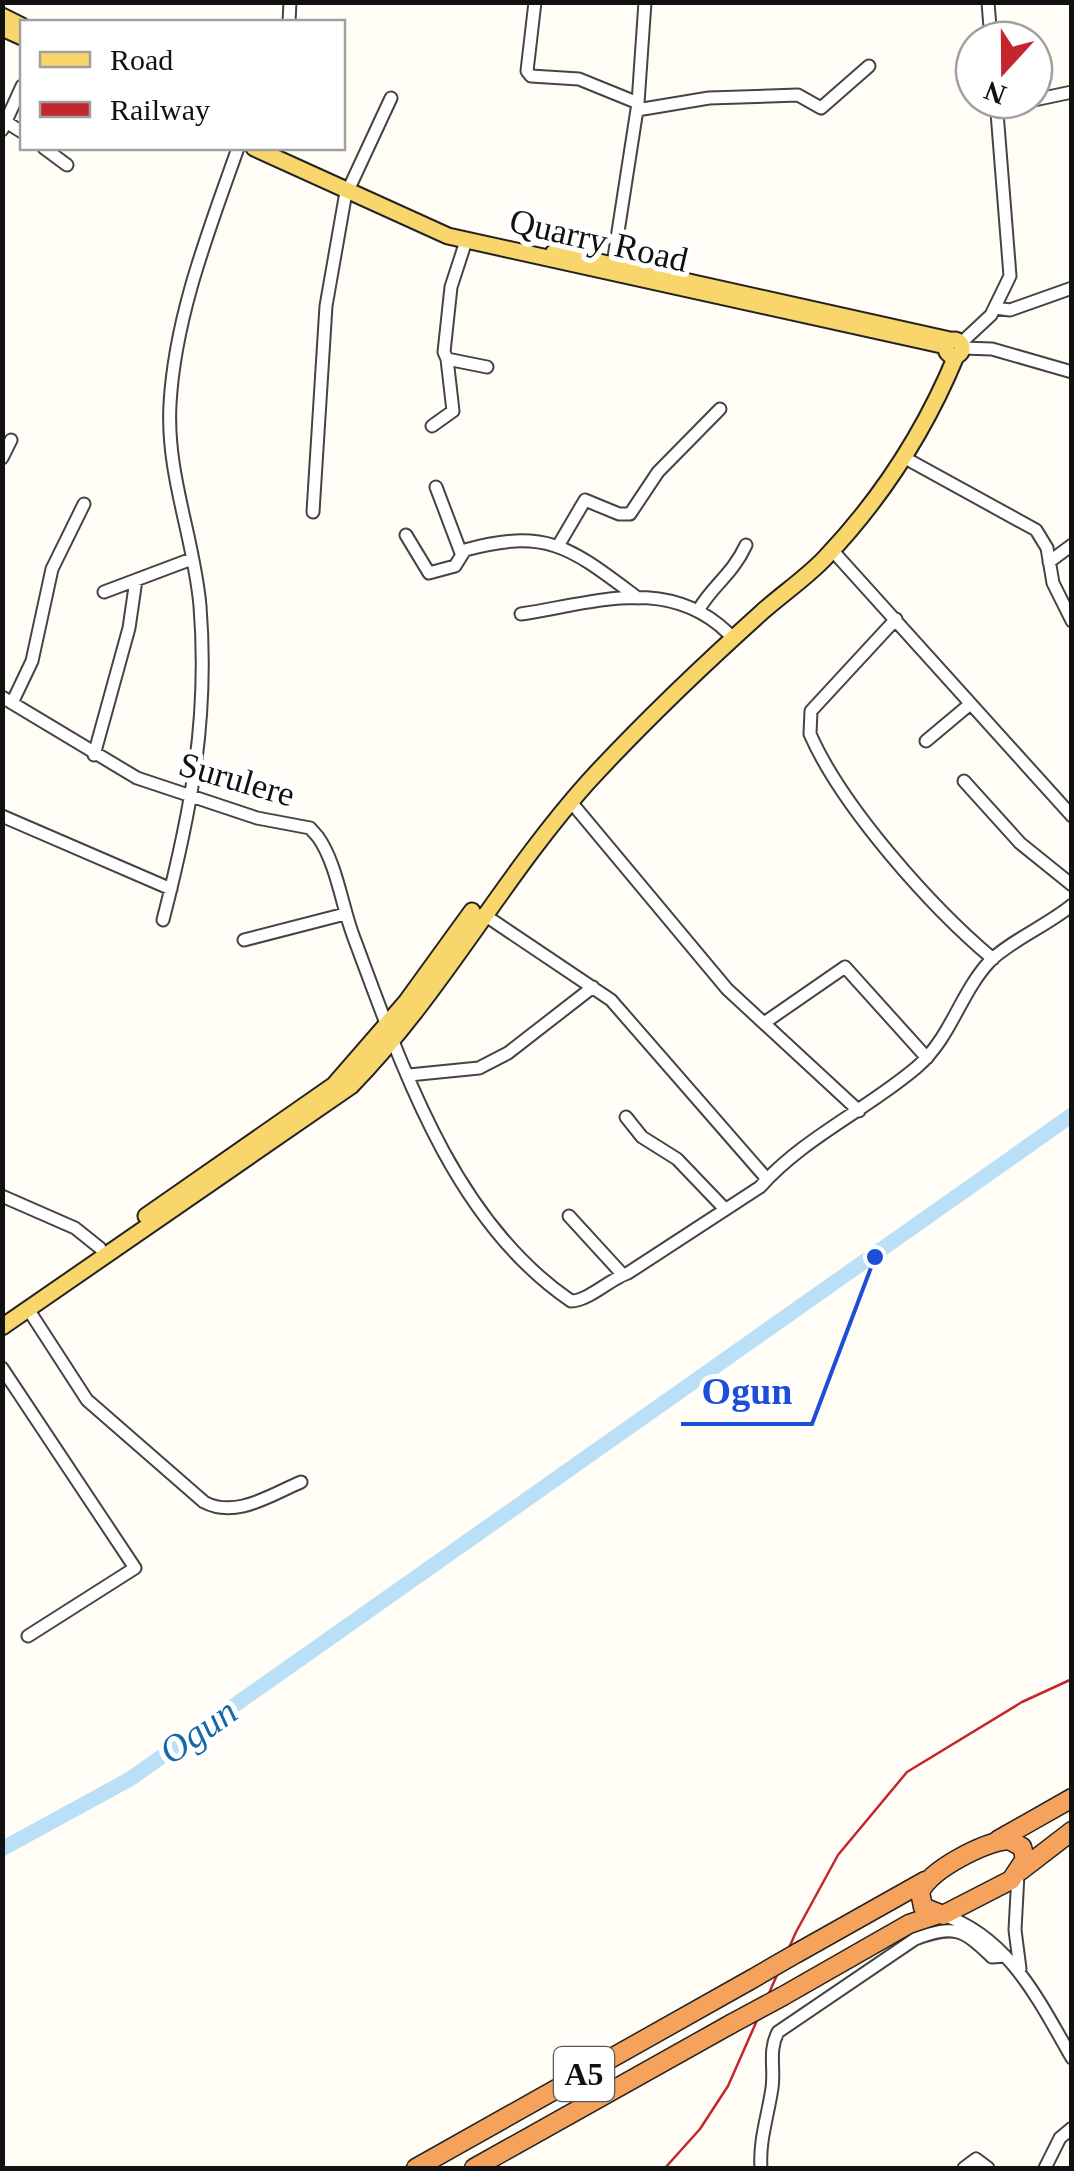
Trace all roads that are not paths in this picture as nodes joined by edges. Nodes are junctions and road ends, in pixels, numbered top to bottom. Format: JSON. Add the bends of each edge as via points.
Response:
{"nodes":[{"id":1,"x":534,"y":2,"type":"edge"},
{"id":2,"x":645,"y":2,"type":"edge"},
{"id":3,"x":869,"y":66,"type":"dead end"},
{"id":4,"x":20,"y":90,"type":"edge"},
{"id":5,"x":391,"y":98,"type":"dead end"},
{"id":6,"x":638,"y":107,"type":"junction"},
{"id":7,"x":998,"y":120,"type":"edge"},
{"id":8,"x":4,"y":126,"type":"edge"},
{"id":9,"x":47,"y":150,"type":"edge"},
{"id":10,"x":237,"y":150,"type":"edge"},
{"id":11,"x":259,"y":150,"type":"edge"},
{"id":12,"x":280,"y":150,"type":"edge"},
{"id":13,"x":67,"y":165,"type":"dead end"},
{"id":14,"x":349,"y":188,"type":"junction"},
{"id":15,"x":466,"y":241,"type":"junction"},
{"id":16,"x":612,"y":264,"type":"junction"},
{"id":17,"x":1072,"y":288,"type":"edge"},
{"id":18,"x":995,"y":308,"type":"junction"},
{"id":19,"x":954,"y":347,"type":"junction"},
{"id":20,"x":446,"y":359,"type":"junction"},
{"id":21,"x":487,"y":368,"type":"dead end"},
{"id":22,"x":1072,"y":372,"type":"edge"},
{"id":23,"x":720,"y":409,"type":"dead end"},
{"id":24,"x":432,"y":426,"type":"dead end"},
{"id":25,"x":11,"y":440,"type":"dead end"},
{"id":26,"x":2,"y":458,"type":"edge"},
{"id":27,"x":904,"y":458,"type":"junction"},
{"id":28,"x":436,"y":487,"type":"dead end"},
{"id":29,"x":84,"y":504,"type":"dead end"},
{"id":30,"x":312,"y":512,"type":"dead end"},
{"id":31,"x":406,"y":534,"type":"dead end"},
{"id":32,"x":746,"y":545,"type":"dead end"},
{"id":33,"x":1072,"y":545,"type":"edge"},
{"id":34,"x":558,"y":546,"type":"junction"},
{"id":35,"x":832,"y":550,"type":"junction"},
{"id":36,"x":461,"y":553,"type":"junction"},
{"id":37,"x":190,"y":560,"type":"junction"},
{"id":38,"x":1049,"y":562,"type":"junction"},
{"id":39,"x":136,"y":580,"type":"junction"},
{"id":40,"x":104,"y":592,"type":"dead end"},
{"id":41,"x":638,"y":598,"type":"junction"},
{"id":42,"x":700,"y":609,"type":"junction"},
{"id":43,"x":522,"y":614,"type":"dead end"},
{"id":44,"x":896,"y":619,"type":"junction"},
{"id":45,"x":1072,"y":622,"type":"edge"},
{"id":46,"x":728,"y":634,"type":"junction"},
{"id":47,"x":7,"y":700,"type":"edge"},
{"id":48,"x":969,"y":705,"type":"junction"},
{"id":49,"x":926,"y":742,"type":"dead end"},
{"id":50,"x":94,"y":755,"type":"junction"},
{"id":51,"x":964,"y":782,"type":"dead end"},
{"id":52,"x":194,"y":797,"type":"junction"},
{"id":53,"x":571,"y":802,"type":"junction"},
{"id":54,"x":2,"y":816,"type":"edge"},
{"id":55,"x":1072,"y":816,"type":"edge"},
{"id":56,"x":1072,"y":885,"type":"edge"},
{"id":57,"x":171,"y":889,"type":"junction"},
{"id":58,"x":1072,"y":905,"type":"edge"},
{"id":59,"x":345,"y":914,"type":"junction"},
{"id":60,"x":482,"y":914,"type":"junction"},
{"id":61,"x":163,"y":920,"type":"dead end"},
{"id":62,"x":244,"y":940,"type":"dead end"},
{"id":63,"x":992,"y":958,"type":"junction"},
{"id":64,"x":593,"y":987,"type":"junction"},
{"id":65,"x":389,"y":1022,"type":"junction"},
{"id":66,"x":764,"y":1023,"type":"junction"},
{"id":67,"x":393,"y":1040,"type":"junction"},
{"id":68,"x":926,"y":1058,"type":"junction"},
{"id":69,"x":408,"y":1076,"type":"junction"},
{"id":70,"x":860,"y":1111,"type":"junction"},
{"id":71,"x":626,"y":1117,"type":"dead end"},
{"id":72,"x":767,"y":1179,"type":"junction"},
{"id":73,"x":2,"y":1196,"type":"edge"},
{"id":74,"x":724,"y":1207,"type":"junction"},
{"id":75,"x":569,"y":1216,"type":"dead end"},
{"id":76,"x":100,"y":1248,"type":"junction"},
{"id":77,"x":623,"y":1275,"type":"junction"},
{"id":78,"x":28,"y":1309,"type":"junction"},
{"id":79,"x":2,"y":1315,"type":"edge"},
{"id":80,"x":2,"y":1326,"type":"edge"},
{"id":81,"x":2,"y":1368,"type":"edge"},
{"id":82,"x":302,"y":1482,"type":"dead end"},
{"id":83,"x":28,"y":1636,"type":"dead end"},
{"id":84,"x":1072,"y":1798,"type":"edge"},
{"id":85,"x":1072,"y":1831,"type":"edge"},
{"id":86,"x":988,"y":1846,"type":"junction"},
{"id":87,"x":1019,"y":1872,"type":"junction"},
{"id":88,"x":930,"y":1878,"type":"junction"},
{"id":89,"x":940,"y":1915,"type":"junction"},
{"id":90,"x":1005,"y":1956,"type":"junction"},
{"id":91,"x":1020,"y":1969,"type":"junction"},
{"id":92,"x":1072,"y":2058,"type":"edge"},
{"id":93,"x":1072,"y":2128,"type":"edge"},
{"id":94,"x":416,"y":2168,"type":"edge"},
{"id":95,"x":474,"y":2168,"type":"edge"},
{"id":96,"x":761,"y":2168,"type":"edge"},
{"id":97,"x":964,"y":2168,"type":"edge"},
{"id":98,"x":988,"y":2168,"type":"edge"},
{"id":99,"x":1045,"y":2168,"type":"edge"}],
"edges":[{"from":1,"to":6,"type":"street","via":[[530,76],[580,79]]},
{"from":2,"to":6,"type":"street"},
{"from":3,"to":6,"type":"street","via":[[817,108],[798,95]]},
{"from":4,"to":8,"type":"street"},
{"from":5,"to":14,"type":"street"},
{"from":6,"to":16,"type":"street"},
{"from":7,"to":18,"type":"street","via":[[1010,276]]},
{"from":9,"to":13,"type":"street"},
{"from":10,"to":37,"type":"street","via":[[192,286],[170,399],[177,503]]},
{"from":11,"to":14,"type":"main road","name":"Quarry Road"},
{"from":12,"to":14,"type":"main road","name":"Quarry Road"},
{"from":14,"to":15,"type":"main road","name":"Quarry Road"},
{"from":14,"to":16,"type":"main road","name":"Quarry Road","via":[[443,224]]},
{"from":14,"to":30,"type":"street","via":[[326,306]]},
{"from":15,"to":19,"type":"main road","name":"Quarry Road"},
{"from":15,"to":20,"type":"street","via":[[447,309]]},
{"from":16,"to":19,"type":"main road","name":"Quarry Road"},
{"from":17,"to":18,"type":"street","via":[[1010,310]]},
{"from":18,"to":19,"type":"street"},
{"from":19,"to":22,"type":"street","via":[[992,349]]},
{"from":19,"to":27,"type":"main road"},
{"from":19,"to":46,"type":"main road","via":[[908,436],[852,514]]},
{"from":20,"to":21,"type":"street"},
{"from":20,"to":24,"type":"street","via":[[454,411]]},
{"from":23,"to":34,"type":"street","via":[[658,472],[630,514],[586,500]]},
{"from":25,"to":26,"type":"street"},
{"from":27,"to":35,"type":"main road"},
{"from":27,"to":38,"type":"street","via":[[1028,524],[1044,541]]},
{"from":28,"to":36,"type":"street"},
{"from":29,"to":47,"type":"street","via":[[52,569],[32,661]]},
{"from":31,"to":36,"type":"street","via":[[428,573],[454,566]]},
{"from":32,"to":42,"type":"street"},
{"from":33,"to":38,"type":"street"},
{"from":34,"to":36,"type":"street","via":[[517,538]]},
{"from":34,"to":41,"type":"street"},
{"from":35,"to":44,"type":"street"},
{"from":35,"to":53,"type":"main road"},
{"from":37,"to":39,"type":"street"},
{"from":37,"to":52,"type":"street","via":[[200,602],[203,684]]},
{"from":38,"to":45,"type":"street"},
{"from":39,"to":40,"type":"street"},
{"from":39,"to":50,"type":"street"},
{"from":41,"to":42,"type":"street"},
{"from":41,"to":43,"type":"street","via":[[614,596]]},
{"from":42,"to":46,"type":"street"},
{"from":44,"to":48,"type":"street"},
{"from":44,"to":63,"type":"street","via":[[812,711],[810,734],[895,860]]},
{"from":46,"to":65,"type":"main road","via":[[584,772]]},
{"from":47,"to":50,"type":"street","name":"Surulere"},
{"from":48,"to":49,"type":"street"},
{"from":48,"to":55,"type":"street"},
{"from":50,"to":52,"type":"street","name":"Surulere"},
{"from":51,"to":56,"type":"street","via":[[1020,843]]},
{"from":52,"to":57,"type":"street"},
{"from":52,"to":59,"type":"street","name":"Surulere","via":[[310,828],[324,845]]},
{"from":53,"to":60,"type":"main road"},
{"from":53,"to":66,"type":"street","via":[[686,944]]},
{"from":54,"to":57,"type":"street"},
{"from":57,"to":61,"type":"street"},
{"from":58,"to":63,"type":"street"},
{"from":59,"to":62,"type":"street"},
{"from":59,"to":65,"type":"street","name":"Surulere"},
{"from":60,"to":64,"type":"street"},
{"from":60,"to":67,"type":"main road"},
{"from":63,"to":68,"type":"street"},
{"from":64,"to":69,"type":"street","via":[[480,1068]]},
{"from":64,"to":72,"type":"street","via":[[620,1008]]},
{"from":65,"to":67,"type":"street","name":"Surulere"},
{"from":65,"to":76,"type":"main road","via":[[334,1085]]},
{"from":66,"to":68,"type":"street","via":[[845,968]]},
{"from":66,"to":70,"type":"street"},
{"from":67,"to":69,"type":"street","name":"Surulere"},
{"from":67,"to":78,"type":"main road","via":[[320,1110]]},
{"from":68,"to":70,"type":"street"},
{"from":69,"to":77,"type":"street","name":"Surulere","via":[[460,1180],[512,1250],[555,1290],[581,1301]]},
{"from":70,"to":72,"type":"street"},
{"from":71,"to":74,"type":"street"},
{"from":72,"to":74,"type":"street"},
{"from":73,"to":76,"type":"street","via":[[75,1228]]},
{"from":74,"to":77,"type":"street"},
{"from":75,"to":77,"type":"street"},
{"from":76,"to":79,"type":"main road"},
{"from":78,"to":80,"type":"main road"},
{"from":78,"to":82,"type":"street","via":[[86,1400],[204,1502],[234,1510]]},
{"from":81,"to":83,"type":"street","via":[[136,1568]]},
{"from":84,"to":86,"type":"highway","number":"A5"},
{"from":85,"to":87,"type":"highway","number":"A5"},
{"from":86,"to":87,"type":"highway","via":[[1016,1843],[1024,1852]]},
{"from":86,"to":88,"type":"highway","number":"A5"},
{"from":87,"to":89,"type":"highway","number":"A5"},
{"from":87,"to":91,"type":"street"},
{"from":88,"to":89,"type":"highway","via":[[920,1899]]},
{"from":88,"to":94,"type":"highway","number":"A5","bridge":true},
{"from":89,"to":90,"type":"street","via":[[969,1926]]},
{"from":89,"to":95,"type":"highway","number":"A5","bridge":true,"via":[[910,1924]]},
{"from":90,"to":91,"type":"street"},
{"from":90,"to":96,"type":"street","via":[[992,1957],[972,1938],[941,1928],[778,2032]]},
{"from":91,"to":92,"type":"street"},
{"from":93,"to":99,"type":"street"},
{"from":97,"to":98,"type":"street","via":[[976,2159]]}]}
